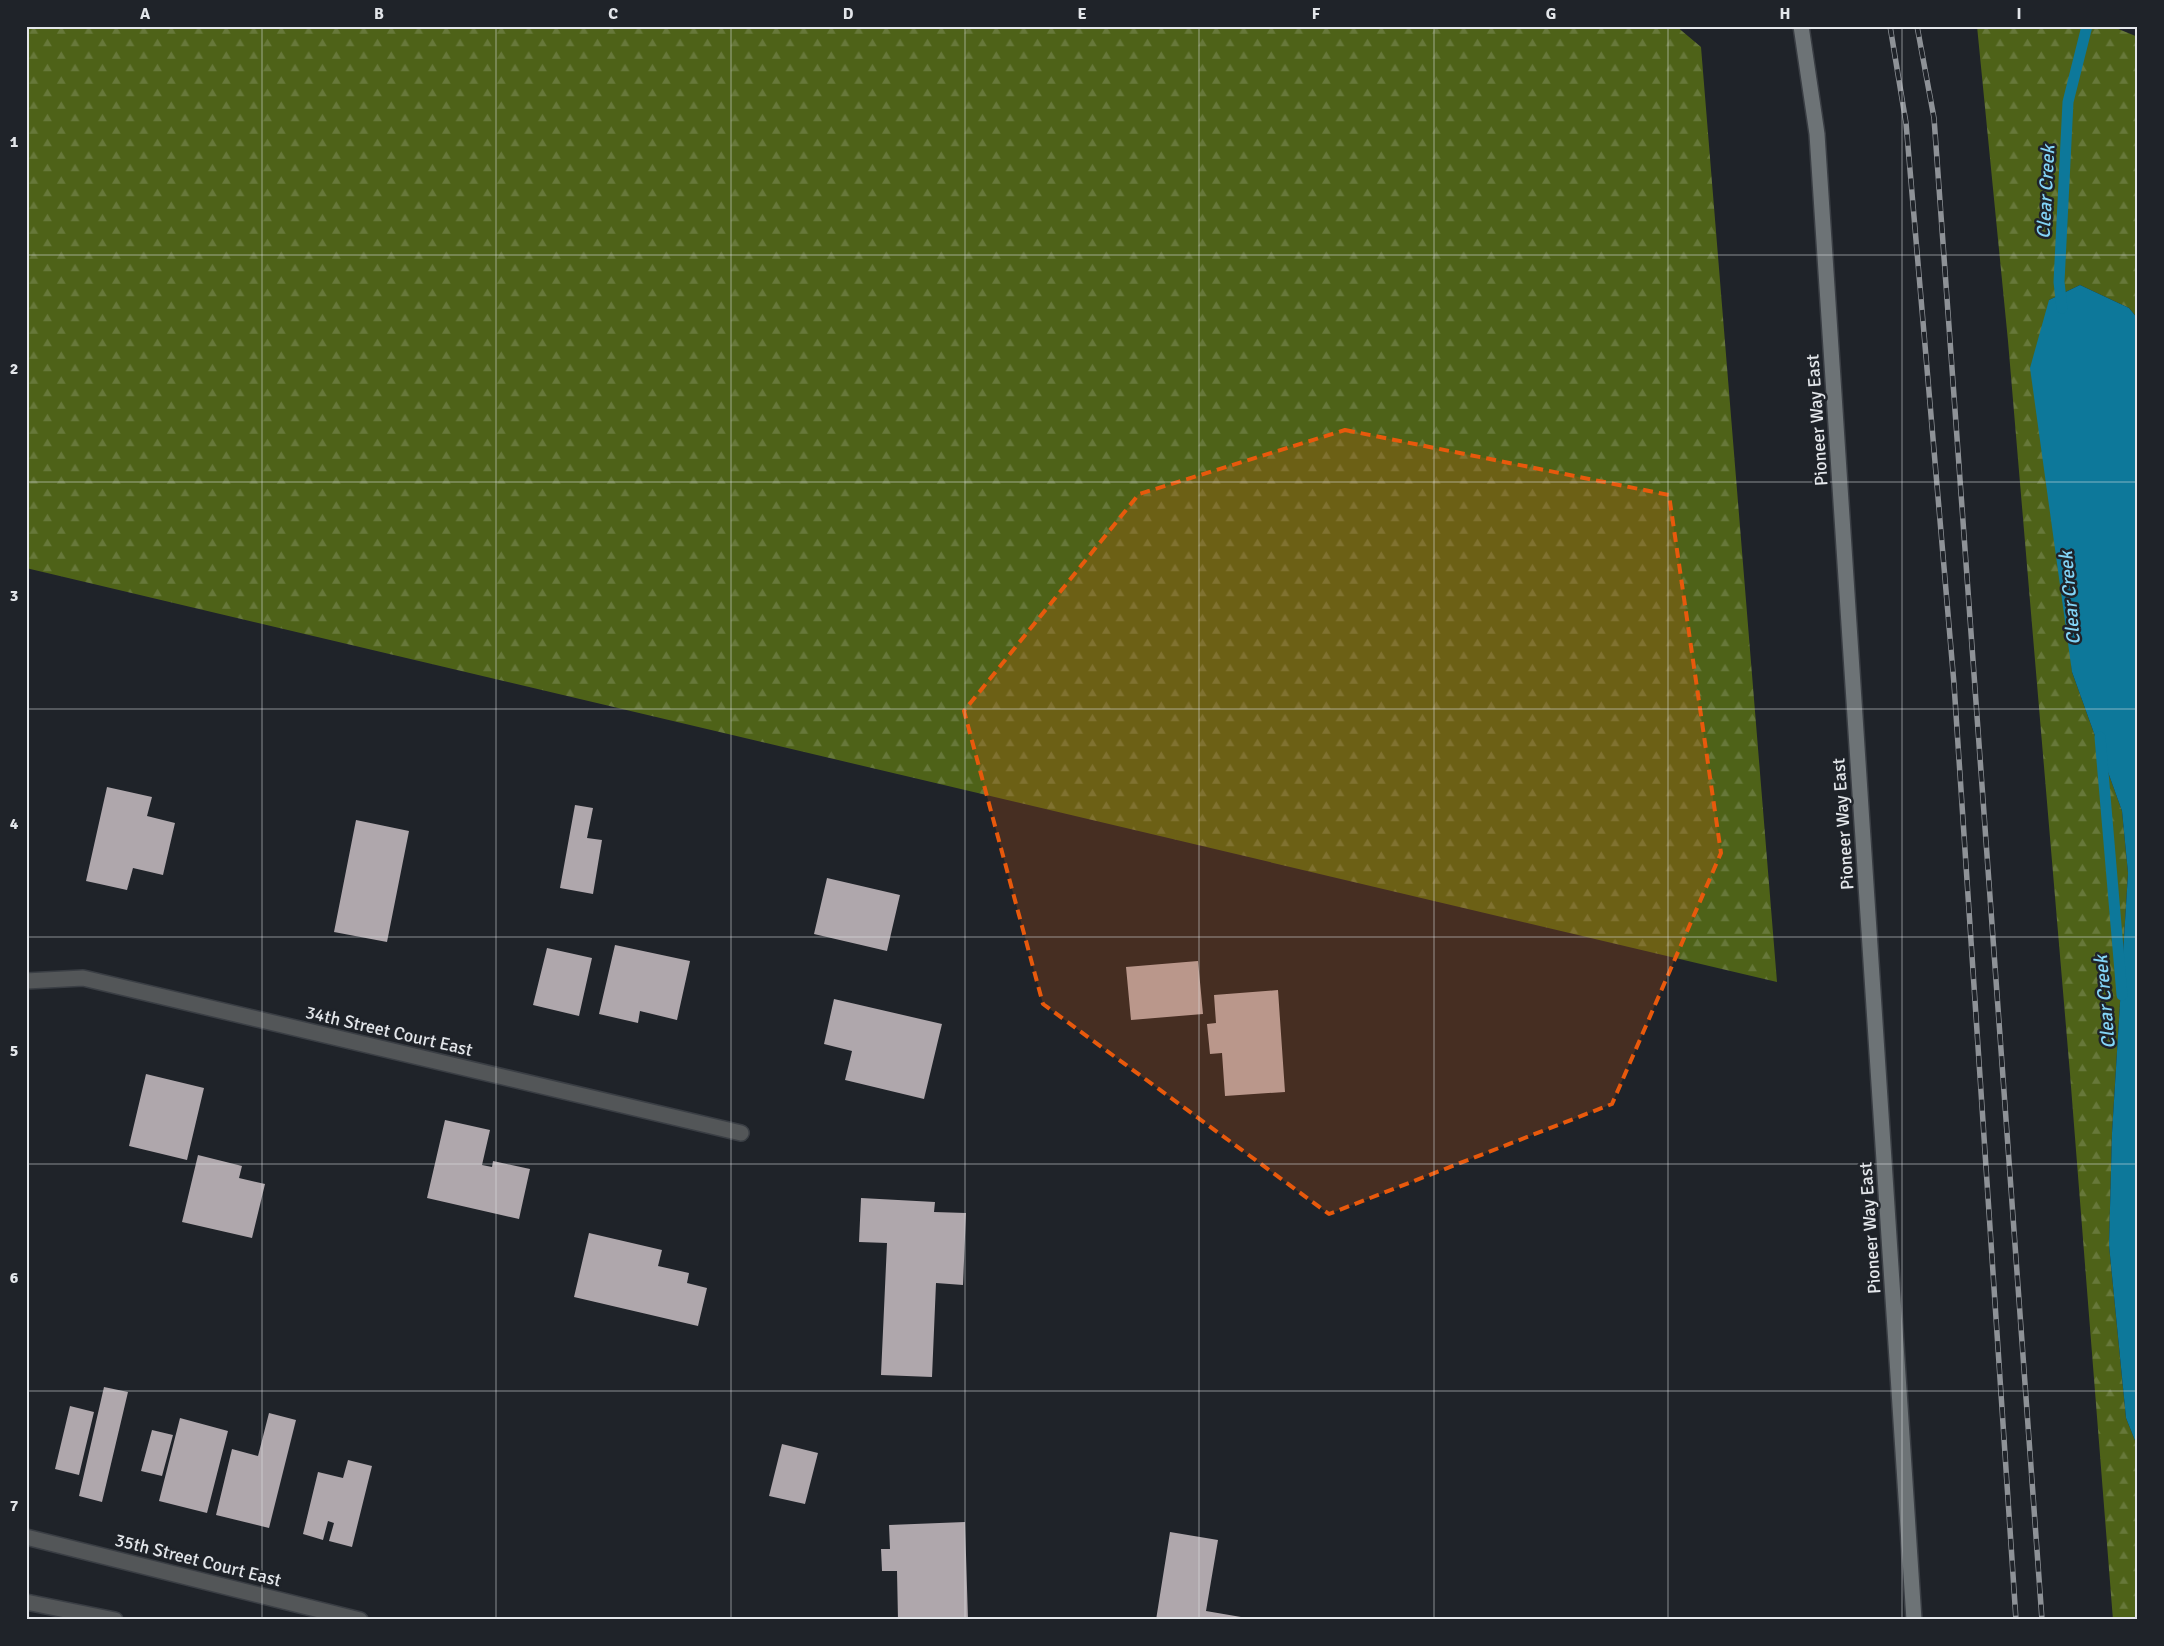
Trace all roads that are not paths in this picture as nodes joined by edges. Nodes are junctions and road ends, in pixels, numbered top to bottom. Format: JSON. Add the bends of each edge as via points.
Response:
{"nodes":[{"id":1,"x":1800,"y":26,"type":"edge"},
{"id":2,"x":26,"y":981,"type":"edge"},
{"id":3,"x":741,"y":1133,"type":"dead end"},
{"id":4,"x":26,"y":1537,"type":"edge"},
{"id":5,"x":26,"y":1602,"type":"edge"},
{"id":6,"x":115,"y":1620,"type":"edge"},
{"id":7,"x":360,"y":1620,"type":"edge"},
{"id":8,"x":1914,"y":1620,"type":"edge"}],
"edges":[{"from":1,"to":8,"type":"main road","name":"Pioneer Way East","via":[[1817,134]]},
{"from":2,"to":3,"type":"street","name":"34th Street Court East","via":[[83,978]]},
{"from":4,"to":7,"type":"street","name":"35th Street Court East"},
{"from":5,"to":6,"type":"street"}]}
